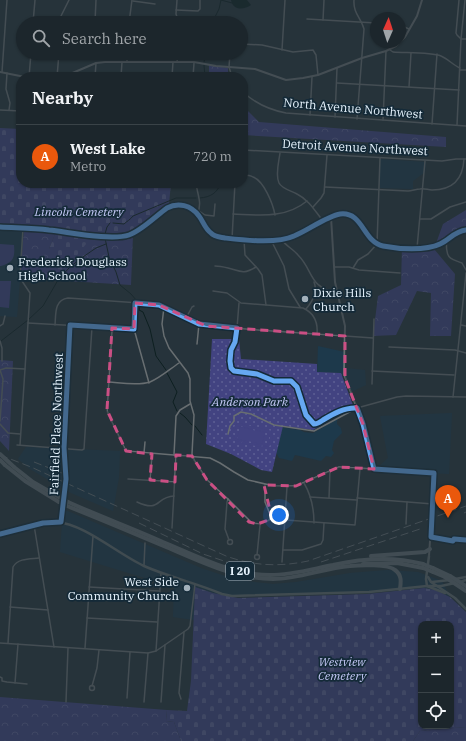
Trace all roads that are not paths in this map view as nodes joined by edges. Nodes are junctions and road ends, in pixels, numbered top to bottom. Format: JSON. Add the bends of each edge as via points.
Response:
{"nodes":[{"id":1,"x":7,"y":0,"type":"edge"},
{"id":2,"x":35,"y":0,"type":"edge"},
{"id":3,"x":69,"y":0,"type":"edge"},
{"id":4,"x":96,"y":0,"type":"edge"},
{"id":5,"x":177,"y":0,"type":"edge"},
{"id":6,"x":200,"y":0,"type":"edge"},
{"id":7,"x":285,"y":0,"type":"edge"},
{"id":8,"x":324,"y":0,"type":"edge"},
{"id":9,"x":354,"y":0,"type":"edge"},
{"id":10,"x":422,"y":0,"type":"edge"},
{"id":11,"x":459,"y":0,"type":"edge"},
{"id":12,"x":132,"y":1,"type":"edge"},
{"id":13,"x":465,"y":2,"type":"edge"},
{"id":14,"x":155,"y":4,"type":"dead end"},
{"id":15,"x":176,"y":10,"type":"junction"},
{"id":16,"x":34,"y":16,"type":"edge"},
{"id":17,"x":61,"y":16,"type":"edge"},
{"id":18,"x":95,"y":16,"type":"edge"},
{"id":19,"x":130,"y":16,"type":"edge"},
{"id":20,"x":177,"y":16,"type":"edge"},
{"id":21,"x":307,"y":19,"type":"dead end"},
{"id":22,"x":323,"y":20,"type":"junction"},
{"id":23,"x":361,"y":22,"type":"junction"},
{"id":24,"x":370,"y":23,"type":"edge"},
{"id":25,"x":406,"y":27,"type":"edge"},
{"id":26,"x":410,"y":29,"type":"junction"},
{"id":27,"x":461,"y":39,"type":"junction"},
{"id":28,"x":466,"y":39,"type":"edge"},
{"id":29,"x":248,"y":44,"type":"edge"},
{"id":30,"x":282,"y":50,"type":"junction"},
{"id":31,"x":390,"y":50,"type":"junction"},
{"id":32,"x":386,"y":51,"type":"junction"},
{"id":33,"x":411,"y":53,"type":"junction"},
{"id":34,"x":437,"y":54,"type":"junction"},
{"id":35,"x":362,"y":58,"type":"junction"},
{"id":36,"x":30,"y":60,"type":"edge"},
{"id":37,"x":58,"y":60,"type":"edge"},
{"id":38,"x":230,"y":60,"type":"edge"},
{"id":39,"x":122,"y":62,"type":"junction"},
{"id":40,"x":127,"y":62,"type":"joint"},
{"id":41,"x":173,"y":62,"type":"junction"},
{"id":42,"x":177,"y":62,"type":"joint"},
{"id":43,"x":194,"y":62,"type":"junction"},
{"id":44,"x":96,"y":63,"type":"junction"},
{"id":45,"x":229,"y":67,"type":"junction"},
{"id":46,"x":337,"y":68,"type":"junction"},
{"id":47,"x":460,"y":69,"type":"junction"},
{"id":48,"x":466,"y":70,"type":"edge"},
{"id":49,"x":1,"y":72,"type":"edge"},
{"id":50,"x":29,"y":72,"type":"edge"},
{"id":51,"x":57,"y":72,"type":"edge"},
{"id":52,"x":77,"y":72,"type":"edge"},
{"id":53,"x":95,"y":72,"type":"edge"},
{"id":54,"x":121,"y":72,"type":"edge"},
{"id":55,"x":172,"y":72,"type":"edge"},
{"id":56,"x":194,"y":72,"type":"edge"},
{"id":57,"x":230,"y":72,"type":"edge"},
{"id":58,"x":7,"y":73,"type":"junction"},
{"id":59,"x":16,"y":75,"type":"edge"},
{"id":60,"x":318,"y":75,"type":"junction"},
{"id":61,"x":312,"y":77,"type":"junction"},
{"id":62,"x":336,"y":83,"type":"junction"},
{"id":63,"x":360,"y":84,"type":"junction"},
{"id":64,"x":384,"y":85,"type":"junction"},
{"id":65,"x":409,"y":87,"type":"junction"},
{"id":66,"x":434,"y":88,"type":"junction"},
{"id":67,"x":459,"y":90,"type":"junction"},
{"id":68,"x":248,"y":96,"type":"edge"},
{"id":69,"x":0,"y":110,"type":"edge"},
{"id":70,"x":9,"y":110,"type":"junction"},
{"id":71,"x":16,"y":111,"type":"edge"},
{"id":72,"x":310,"y":115,"type":"junction"},
{"id":73,"x":335,"y":117,"type":"junction"},
{"id":74,"x":358,"y":119,"type":"junction"},
{"id":75,"x":382,"y":120,"type":"junction"},
{"id":76,"x":432,"y":124,"type":"junction"},
{"id":77,"x":456,"y":125,"type":"junction"},
{"id":78,"x":466,"y":126,"type":"edge"},
{"id":79,"x":248,"y":150,"type":"edge"},
{"id":80,"x":280,"y":152,"type":"junction"},
{"id":81,"x":327,"y":155,"type":"junction"},
{"id":82,"x":380,"y":158,"type":"junction"},
{"id":83,"x":465,"y":159,"type":"edge"},
{"id":84,"x":425,"y":160,"type":"junction"},
{"id":85,"x":248,"y":176,"type":"edge"},
{"id":86,"x":325,"y":187,"type":"junction"},
{"id":87,"x":197,"y":188,"type":"edge"},
{"id":88,"x":235,"y":188,"type":"edge"},
{"id":89,"x":423,"y":189,"type":"junction"},
{"id":90,"x":378,"y":190,"type":"junction"},
{"id":91,"x":307,"y":201,"type":"junction"},
{"id":92,"x":466,"y":202,"type":"edge"},
{"id":93,"x":215,"y":204,"type":"dead end"},
{"id":94,"x":313,"y":207,"type":"junction"},
{"id":95,"x":198,"y":213,"type":"junction"},
{"id":96,"x":233,"y":214,"type":"junction"},
{"id":97,"x":275,"y":215,"type":"junction"},
{"id":98,"x":331,"y":217,"type":"junction"},
{"id":99,"x":420,"y":219,"type":"junction"},
{"id":100,"x":323,"y":221,"type":"junction"},
{"id":101,"x":0,"y":227,"type":"edge"},
{"id":102,"x":23,"y":228,"type":"junction"},
{"id":103,"x":466,"y":230,"type":"edge"},
{"id":104,"x":232,"y":239,"type":"junction"},
{"id":105,"x":244,"y":239,"type":"junction"},
{"id":106,"x":271,"y":240,"type":"junction"},
{"id":107,"x":282,"y":240,"type":"junction"},
{"id":108,"x":446,"y":241,"type":"junction"},
{"id":109,"x":377,"y":244,"type":"junction"},
{"id":110,"x":417,"y":248,"type":"junction"},
{"id":111,"x":215,"y":266,"type":"dead end"},
{"id":112,"x":256,"y":267,"type":"junction"},
{"id":113,"x":334,"y":267,"type":"junction"},
{"id":114,"x":353,"y":268,"type":"junction"},
{"id":115,"x":466,"y":270,"type":"edge"},
{"id":116,"x":400,"y":273,"type":"dead end"},
{"id":117,"x":466,"y":273,"type":"edge"},
{"id":118,"x":313,"y":281,"type":"junction"},
{"id":119,"x":323,"y":288,"type":"junction"},
{"id":120,"x":213,"y":291,"type":"dead end"},
{"id":121,"x":316,"y":291,"type":"junction"},
{"id":122,"x":336,"y":293,"type":"junction"},
{"id":123,"x":135,"y":303,"type":"junction"},
{"id":124,"x":239,"y":303,"type":"junction"},
{"id":125,"x":266,"y":305,"type":"junction"},
{"id":126,"x":194,"y":306,"type":"dead end"},
{"id":127,"x":164,"y":307,"type":"junction"},
{"id":128,"x":300,"y":307,"type":"junction"},
{"id":129,"x":306,"y":309,"type":"junction"},
{"id":130,"x":5,"y":316,"type":"dead end"},
{"id":131,"x":186,"y":318,"type":"junction"},
{"id":132,"x":374,"y":319,"type":"dead end"},
{"id":133,"x":28,"y":323,"type":"junction"},
{"id":134,"x":55,"y":324,"type":"junction"},
{"id":135,"x":199,"y":324,"type":"junction"},
{"id":136,"x":70,"y":325,"type":"junction"},
{"id":137,"x":461,"y":325,"type":"junction"},
{"id":138,"x":0,"y":326,"type":"edge"},
{"id":139,"x":466,"y":326,"type":"edge"},
{"id":140,"x":92,"y":327,"type":"junction"},
{"id":141,"x":112,"y":328,"type":"junction"},
{"id":142,"x":237,"y":328,"type":"junction"},
{"id":143,"x":134,"y":329,"type":"junction"},
{"id":144,"x":317,"y":334,"type":"junction"},
{"id":145,"x":345,"y":336,"type":"junction"},
{"id":146,"x":374,"y":338,"type":"junction"},
{"id":147,"x":0,"y":340,"type":"edge"},
{"id":148,"x":197,"y":344,"type":"dead end"},
{"id":149,"x":1,"y":345,"type":"edge"},
{"id":150,"x":389,"y":347,"type":"dead end"},
{"id":151,"x":458,"y":351,"type":"junction"},
{"id":152,"x":466,"y":354,"type":"edge"},
{"id":153,"x":2,"y":361,"type":"dead end"},
{"id":154,"x":180,"y":362,"type":"junction"},
{"id":155,"x":25,"y":369,"type":"junction"},
{"id":156,"x":0,"y":370,"type":"edge"},
{"id":157,"x":372,"y":371,"type":"junction"},
{"id":158,"x":454,"y":375,"type":"junction"},
{"id":159,"x":109,"y":382,"type":"junction"},
{"id":160,"x":149,"y":383,"type":"junction"},
{"id":161,"x":372,"y":384,"type":"dead end"},
{"id":162,"x":453,"y":397,"type":"junction"},
{"id":163,"x":466,"y":397,"type":"edge"},
{"id":164,"x":190,"y":404,"type":"junction"},
{"id":165,"x":357,"y":408,"type":"junction"},
{"id":166,"x":0,"y":421,"type":"edge"},
{"id":167,"x":0,"y":424,"type":"edge"},
{"id":168,"x":21,"y":434,"type":"junction"},
{"id":169,"x":228,"y":434,"type":"dead end"},
{"id":170,"x":145,"y":442,"type":"dead end"},
{"id":171,"x":16,"y":445,"type":"dead end"},
{"id":172,"x":20,"y":445,"type":"junction"},
{"id":173,"x":64,"y":448,"type":"junction"},
{"id":174,"x":0,"y":454,"type":"edge"},
{"id":175,"x":144,"y":454,"type":"junction"},
{"id":176,"x":152,"y":454,"type":"junction"},
{"id":177,"x":175,"y":455,"type":"junction"},
{"id":178,"x":192,"y":456,"type":"junction"},
{"id":179,"x":0,"y":460,"type":"edge"},
{"id":180,"x":360,"y":469,"type":"junction"},
{"id":181,"x":374,"y":469,"type":"junction"},
{"id":182,"x":330,"y":470,"type":"junction"},
{"id":183,"x":128,"y":479,"type":"dead end"},
{"id":184,"x":150,"y":480,"type":"junction"},
{"id":185,"x":175,"y":482,"type":"junction"},
{"id":186,"x":304,"y":483,"type":"junction"},
{"id":187,"x":265,"y":485,"type":"junction"},
{"id":188,"x":288,"y":487,"type":"junction"},
{"id":189,"x":174,"y":496,"type":"junction"},
{"id":190,"x":310,"y":497,"type":"junction"},
{"id":191,"x":329,"y":498,"type":"junction"},
{"id":192,"x":228,"y":499,"type":"junction"},
{"id":193,"x":357,"y":499,"type":"junction"},
{"id":194,"x":59,"y":500,"type":"junction"},
{"id":195,"x":137,"y":502,"type":"dead end"},
{"id":196,"x":407,"y":502,"type":"junction"},
{"id":197,"x":68,"y":504,"type":"junction"},
{"id":198,"x":433,"y":504,"type":"junction"},
{"id":199,"x":272,"y":519,"type":"junction"},
{"id":200,"x":286,"y":520,"type":"junction"},
{"id":201,"x":61,"y":522,"type":"junction"},
{"id":202,"x":314,"y":523,"type":"junction"},
{"id":203,"x":324,"y":523,"type":"junction"},
{"id":204,"x":260,"y":524,"type":"junction"},
{"id":205,"x":406,"y":524,"type":"dead end"},
{"id":206,"x":34,"y":525,"type":"junction"},
{"id":207,"x":172,"y":528,"type":"dead end"},
{"id":208,"x":0,"y":534,"type":"edge"},
{"id":209,"x":93,"y":536,"type":"junction"},
{"id":210,"x":229,"y":540,"type":"dead end"},
{"id":211,"x":145,"y":543,"type":"dead end"},
{"id":212,"x":430,"y":549,"type":"junction"},
{"id":213,"x":283,"y":550,"type":"junction"},
{"id":214,"x":423,"y":552,"type":"junction"},
{"id":215,"x":257,"y":555,"type":"dead end"},
{"id":216,"x":429,"y":556,"type":"junction"},
{"id":217,"x":39,"y":558,"type":"junction"},
{"id":218,"x":282,"y":562,"type":"dead end"},
{"id":219,"x":333,"y":564,"type":"junction"},
{"id":220,"x":144,"y":566,"type":"junction"},
{"id":221,"x":351,"y":566,"type":"junction"},
{"id":222,"x":423,"y":566,"type":"junction"},
{"id":223,"x":433,"y":570,"type":"junction"},
{"id":224,"x":161,"y":573,"type":"junction"},
{"id":225,"x":428,"y":573,"type":"junction"},
{"id":226,"x":428,"y":577,"type":"junction"},
{"id":227,"x":465,"y":580,"type":"edge"},
{"id":228,"x":431,"y":582,"type":"junction"},
{"id":229,"x":194,"y":584,"type":"junction"},
{"id":230,"x":450,"y":584,"type":"junction"},
{"id":231,"x":436,"y":585,"type":"junction"},
{"id":232,"x":427,"y":586,"type":"junction"},
{"id":233,"x":466,"y":586,"type":"edge"},
{"id":234,"x":89,"y":587,"type":"junction"},
{"id":235,"x":400,"y":589,"type":"junction"},
{"id":236,"x":159,"y":591,"type":"junction"},
{"id":237,"x":466,"y":591,"type":"edge"},
{"id":238,"x":450,"y":594,"type":"junction"},
{"id":239,"x":10,"y":607,"type":"junction"},
{"id":240,"x":466,"y":609,"type":"edge"},
{"id":241,"x":48,"y":610,"type":"junction"},
{"id":242,"x":87,"y":618,"type":"junction"},
{"id":243,"x":157,"y":622,"type":"junction"},
{"id":244,"x":184,"y":632,"type":"junction"},
{"id":245,"x":0,"y":642,"type":"edge"},
{"id":246,"x":8,"y":643,"type":"junction"},
{"id":247,"x":18,"y":644,"type":"junction"},
{"id":248,"x":165,"y":645,"type":"junction"},
{"id":249,"x":54,"y":647,"type":"junction"},
{"id":250,"x":68,"y":648,"type":"junction"},
{"id":251,"x":85,"y":649,"type":"junction"},
{"id":252,"x":99,"y":650,"type":"junction"},
{"id":253,"x":156,"y":651,"type":"junction"},
{"id":254,"x":130,"y":652,"type":"junction"},
{"id":255,"x":148,"y":653,"type":"junction"},
{"id":256,"x":0,"y":677,"type":"edge"},
{"id":257,"x":1,"y":681,"type":"edge"},
{"id":258,"x":15,"y":683,"type":"junction"},
{"id":259,"x":27,"y":684,"type":"dead end"},
{"id":260,"x":92,"y":686,"type":"dead end"},
{"id":261,"x":127,"y":698,"type":"dead end"},
{"id":262,"x":181,"y":699,"type":"dead end"},
{"id":263,"x":66,"y":702,"type":"dead end"},
{"id":264,"x":144,"y":702,"type":"dead end"},
{"id":265,"x":161,"y":702,"type":"dead end"}],
"edges":[{"from":1,"to":49,"type":"street"},
{"from":2,"to":16,"type":"street"},
{"from":3,"to":17,"type":"street"},
{"from":4,"to":18,"type":"street"},
{"from":5,"to":15,"type":"street"},
{"from":6,"to":15,"type":"street","via":[[198,11]]},
{"from":7,"to":30,"type":"street"},
{"from":8,"to":22,"type":"street"},
{"from":9,"to":23,"type":"street","via":[[355,13]]},
{"from":10,"to":26,"type":"street","via":[[419,13]]},
{"from":11,"to":27,"type":"street","via":[[456,32]]},
{"from":12,"to":14,"type":"street"},
{"from":12,"to":19,"type":"street"},
{"from":13,"to":27,"type":"street"},
{"from":15,"to":20,"type":"street"},
{"from":21,"to":22,"type":"street"},
{"from":22,"to":23,"type":"street"},
{"from":23,"to":24,"type":"street"},
{"from":23,"to":35,"type":"street","via":[[364,29]]},
{"from":25,"to":26,"type":"street"},
{"from":26,"to":31,"type":"street","via":[[401,42]]},
{"from":27,"to":28,"type":"street"},
{"from":27,"to":47,"type":"street"},
{"from":29,"to":30,"type":"street"},
{"from":30,"to":60,"type":"street","via":[[314,51]]},
{"from":31,"to":32,"type":"street"},
{"from":31,"to":33,"type":"street"},
{"from":32,"to":35,"type":"street"},
{"from":32,"to":64,"type":"street"},
{"from":33,"to":34,"type":"street"},
{"from":33,"to":65,"type":"street"},
{"from":34,"to":47,"type":"street"},
{"from":34,"to":66,"type":"street"},
{"from":35,"to":46,"type":"street"},
{"from":35,"to":63,"type":"street"},
{"from":36,"to":50,"type":"street"},
{"from":37,"to":51,"type":"street"},
{"from":38,"to":45,"type":"street"},
{"from":39,"to":40,"type":"street"},
{"from":39,"to":44,"type":"street"},
{"from":39,"to":54,"type":"street"},
{"from":40,"to":41,"type":"street"},
{"from":41,"to":42,"type":"street"},
{"from":41,"to":55,"type":"street"},
{"from":42,"to":43,"type":"street"},
{"from":43,"to":45,"type":"street"},
{"from":43,"to":56,"type":"street"},
{"from":44,"to":52,"type":"street"},
{"from":44,"to":53,"type":"street"},
{"from":45,"to":57,"type":"street"},
{"from":45,"to":61,"type":"street","via":[[255,69],[286,80]]},
{"from":46,"to":60,"type":"street"},
{"from":46,"to":62,"type":"street"},
{"from":47,"to":48,"type":"street"},
{"from":47,"to":67,"type":"street"},
{"from":49,"to":58,"type":"street"},
{"from":58,"to":59,"type":"street"},
{"from":58,"to":70,"type":"street"},
{"from":60,"to":61,"type":"street"},
{"from":61,"to":72,"type":"street"},
{"from":62,"to":63,"type":"street"},
{"from":62,"to":73,"type":"street"},
{"from":63,"to":64,"type":"street"},
{"from":63,"to":74,"type":"street"},
{"from":64,"to":65,"type":"street"},
{"from":64,"to":75,"type":"street"},
{"from":65,"to":66,"type":"street"},
{"from":66,"to":67,"type":"street"},
{"from":66,"to":76,"type":"street"},
{"from":67,"to":77,"type":"street"},
{"from":68,"to":72,"type":"street","name":"North Avenue Northwest","via":[[275,111]]},
{"from":69,"to":70,"type":"street"},
{"from":70,"to":71,"type":"street"},
{"from":72,"to":73,"type":"street","name":"North Avenue Northwest"},
{"from":73,"to":74,"type":"street","name":"North Avenue Northwest"},
{"from":74,"to":75,"type":"street","name":"North Avenue Northwest"},
{"from":75,"to":76,"type":"street","name":"North Avenue Northwest"},
{"from":76,"to":77,"type":"street","name":"North Avenue Northwest"},
{"from":77,"to":78,"type":"street","name":"North Avenue Northwest"},
{"from":79,"to":80,"type":"street","name":"Detroit Avenue Northwest"},
{"from":80,"to":81,"type":"street","name":"Detroit Avenue Northwest"},
{"from":80,"to":91,"type":"street","via":[[279,184]]},
{"from":81,"to":82,"type":"street","name":"Detroit Avenue Northwest"},
{"from":81,"to":86,"type":"street"},
{"from":82,"to":84,"type":"street","name":"Detroit Avenue Northwest"},
{"from":82,"to":90,"type":"street"},
{"from":83,"to":84,"type":"street","name":"Detroit Avenue Northwest"},
{"from":83,"to":89,"type":"street","via":[[462,173],[455,183],[438,189]]},
{"from":84,"to":89,"type":"street"},
{"from":85,"to":97,"type":"street","via":[[257,179],[268,195]]},
{"from":86,"to":90,"type":"street"},
{"from":86,"to":94,"type":"street","via":[[321,198]]},
{"from":87,"to":95,"type":"street","via":[[200,203]]},
{"from":88,"to":96,"type":"street"},
{"from":89,"to":90,"type":"street"},
{"from":89,"to":99,"type":"street"},
{"from":90,"to":109,"type":"street"},
{"from":91,"to":94,"type":"street"},
{"from":91,"to":97,"type":"street","via":[[287,212]]},
{"from":92,"to":99,"type":"street","via":[[450,207],[431,219]]},
{"from":93,"to":95,"type":"street","via":[[214,216]]},
{"from":94,"to":100,"type":"street"},
{"from":95,"to":102,"type":"main road","via":[[184,206],[171,206],[132,234],[124,236]]},
{"from":95,"to":104,"type":"main road","via":[[211,234]]},
{"from":96,"to":97,"type":"street"},
{"from":96,"to":104,"type":"street"},
{"from":98,"to":100,"type":"main road"},
{"from":98,"to":109,"type":"main road","via":[[341,214],[354,216]]},
{"from":98,"to":113,"type":"street"},
{"from":99,"to":110,"type":"street"},
{"from":100,"to":107,"type":"main road"},
{"from":101,"to":102,"type":"main road"},
{"from":102,"to":133,"type":"street","via":[[20,276],[30,293]]},
{"from":103,"to":108,"type":"main road","via":[[458,232]]},
{"from":104,"to":105,"type":"main road"},
{"from":105,"to":106,"type":"main road"},
{"from":105,"to":112,"type":"street","via":[[245,255]]},
{"from":106,"to":107,"type":"main road"},
{"from":106,"to":128,"type":"street","via":[[284,266],[289,289]]},
{"from":107,"to":118,"type":"street","via":[[301,258]]},
{"from":108,"to":110,"type":"main road","via":[[432,247]]},
{"from":108,"to":115,"type":"street","via":[[449,257],[462,263]]},
{"from":109,"to":110,"type":"main road"},
{"from":109,"to":114,"type":"street","via":[[358,260]]},
{"from":111,"to":112,"type":"street","via":[[241,272]]},
{"from":112,"to":125,"type":"street","via":[[263,278]]},
{"from":113,"to":114,"type":"street"},
{"from":113,"to":122,"type":"street"},
{"from":114,"to":116,"type":"street"},
{"from":117,"to":137,"type":"street"},
{"from":118,"to":119,"type":"street"},
{"from":118,"to":121,"type":"street"},
{"from":119,"to":121,"type":"street"},
{"from":119,"to":122,"type":"street"},
{"from":120,"to":124,"type":"street","via":[[227,293]]},
{"from":121,"to":129,"type":"street"},
{"from":122,"to":145,"type":"street","via":[[345,322]]},
{"from":123,"to":127,"type":"street"},
{"from":123,"to":134,"type":"street","via":[[65,299],[57,306]]},
{"from":123,"to":143,"type":"street"},
{"from":124,"to":125,"type":"street"},
{"from":124,"to":142,"type":"street"},
{"from":125,"to":128,"type":"street"},
{"from":126,"to":131,"type":"street"},
{"from":127,"to":131,"type":"street"},
{"from":127,"to":154,"type":"street","via":[[164,336],[169,348]]},
{"from":128,"to":129,"type":"street"},
{"from":129,"to":144,"type":"street","via":[[316,321]]},
{"from":130,"to":138,"type":"street"},
{"from":131,"to":135,"type":"street"},
{"from":132,"to":146,"type":"street"},
{"from":133,"to":134,"type":"street"},
{"from":133,"to":155,"type":"street"},
{"from":134,"to":136,"type":"street"},
{"from":135,"to":142,"type":"street"},
{"from":135,"to":148,"type":"street"},
{"from":136,"to":140,"type":"street"},
{"from":136,"to":173,"type":"street","name":"Fairfield Place Northwest"},
{"from":137,"to":139,"type":"street"},
{"from":137,"to":151,"type":"street"},
{"from":140,"to":141,"type":"street"},
{"from":140,"to":173,"type":"street","via":[[85,447],[82,450]]},
{"from":141,"to":143,"type":"street"},
{"from":141,"to":159,"type":"street"},
{"from":142,"to":144,"type":"street"},
{"from":143,"to":160,"type":"street"},
{"from":144,"to":145,"type":"street"},
{"from":145,"to":146,"type":"street"},
{"from":145,"to":165,"type":"street","via":[[344,374]]},
{"from":146,"to":157,"type":"street"},
{"from":147,"to":149,"type":"street"},
{"from":149,"to":153,"type":"street"},
{"from":150,"to":151,"type":"street"},
{"from":151,"to":152,"type":"street"},
{"from":151,"to":158,"type":"street"},
{"from":154,"to":160,"type":"street"},
{"from":154,"to":164,"type":"street","via":[[190,379]]},
{"from":155,"to":156,"type":"street"},
{"from":155,"to":168,"type":"street"},
{"from":156,"to":166,"type":"street","via":[[3,379]]},
{"from":157,"to":158,"type":"street"},
{"from":157,"to":161,"type":"street"},
{"from":158,"to":162,"type":"street"},
{"from":159,"to":160,"type":"street"},
{"from":159,"to":175,"type":"street","via":[[108,414],[124,450]]},
{"from":162,"to":163,"type":"street"},
{"from":162,"to":165,"type":"street","via":[[402,396]]},
{"from":164,"to":177,"type":"street","via":[[176,416]]},
{"from":164,"to":178,"type":"street","via":[[194,415]]},
{"from":165,"to":169,"type":"street","via":[[311,431],[274,425],[241,412],[234,416]]},
{"from":165,"to":181,"type":"street"},
{"from":167,"to":168,"type":"street","via":[[8,432]]},
{"from":168,"to":172,"type":"street"},
{"from":170,"to":175,"type":"street"},
{"from":171,"to":172,"type":"street"},
{"from":172,"to":173,"type":"street"},
{"from":173,"to":201,"type":"street","name":"Fairfield Place Northwest","via":[[66,479]]},
{"from":174,"to":194,"type":"highway","number":"I 20","bridge":true},
{"from":175,"to":176,"type":"street"},
{"from":176,"to":177,"type":"street"},
{"from":176,"to":184,"type":"street"},
{"from":177,"to":178,"type":"street"},
{"from":177,"to":185,"type":"street"},
{"from":178,"to":187,"type":"street","via":[[214,460],[243,478]]},
{"from":178,"to":192,"type":"street","via":[[207,480]]},
{"from":179,"to":194,"type":"highway","number":"I 20","bridge":true,"via":[[25,481]]},
{"from":180,"to":181,"type":"street"},
{"from":180,"to":182,"type":"street","via":[[340,467]]},
{"from":180,"to":193,"type":"street"},
{"from":181,"to":198,"type":"street","via":[[434,473]]},
{"from":182,"to":186,"type":"street"},
{"from":182,"to":191,"type":"street"},
{"from":183,"to":184,"type":"street"},
{"from":184,"to":185,"type":"street"},
{"from":185,"to":189,"type":"street"},
{"from":186,"to":188,"type":"street"},
{"from":186,"to":190,"type":"street"},
{"from":187,"to":188,"type":"street"},
{"from":187,"to":199,"type":"street","via":[[265,502]]},
{"from":188,"to":200,"type":"street"},
{"from":189,"to":195,"type":"street","via":[[152,507]]},
{"from":189,"to":207,"type":"street"},
{"from":190,"to":191,"type":"street"},
{"from":190,"to":202,"type":"street"},
{"from":191,"to":193,"type":"street"},
{"from":192,"to":204,"type":"street","via":[[250,522]]},
{"from":192,"to":210,"type":"street","via":[[225,525]]},
{"from":193,"to":196,"type":"street"},
{"from":193,"to":203,"type":"street","via":[[354,525]]},
{"from":194,"to":197,"type":"highway","number":"I 20","bridge":true},
{"from":196,"to":198,"type":"street"},
{"from":196,"to":205,"type":"street"},
{"from":197,"to":219,"type":"highway","number":"I 20","via":[[242,572],[285,574]]},
{"from":197,"to":221,"type":"highway","number":"I 20","via":[[221,570],[240,575],[275,579]]},
{"from":198,"to":212,"type":"street","bridge":true},
{"from":199,"to":200,"type":"street"},
{"from":199,"to":204,"type":"street"},
{"from":200,"to":202,"type":"street"},
{"from":200,"to":213,"type":"street"},
{"from":201,"to":206,"type":"main road"},
{"from":201,"to":209,"type":"main road"},
{"from":202,"to":203,"type":"street"},
{"from":203,"to":213,"type":"street","via":[[321,544],[302,550]]},
{"from":204,"to":215,"type":"street"},
{"from":206,"to":208,"type":"main road"},
{"from":206,"to":217,"type":"street"},
{"from":209,"to":220,"type":"main road"},
{"from":209,"to":234,"type":"street"},
{"from":211,"to":220,"type":"street"},
{"from":212,"to":214,"type":"highway"},
{"from":212,"to":216,"type":"street"},
{"from":213,"to":218,"type":"street"},
{"from":214,"to":216,"type":"highway"},
{"from":214,"to":219,"type":"highway","via":[[353,558]]},
{"from":216,"to":225,"type":"main road"},
{"from":217,"to":239,"type":"street","via":[[20,560],[14,565]]},
{"from":217,"to":241,"type":"street"},
{"from":219,"to":222,"type":"highway","number":"I 20","via":[[383,558],[406,560]]},
{"from":220,"to":224,"type":"main road"},
{"from":221,"to":222,"type":"highway","number":"I 20","via":[[388,562]]},
{"from":221,"to":235,"type":"highway","via":[[392,567],[400,577]]},
{"from":222,"to":223,"type":"highway","number":"I 20","bridge":true},
{"from":223,"to":233,"type":"highway","number":"I 20","bridge":true,"via":[[450,576]]},
{"from":223,"to":237,"type":"highway","number":"I 20","bridge":true},
{"from":224,"to":229,"type":"main road"},
{"from":224,"to":236,"type":"street"},
{"from":225,"to":226,"type":"main road"},
{"from":225,"to":232,"type":"main road"},
{"from":226,"to":228,"type":"main road"},
{"from":226,"to":232,"type":"main road"},
{"from":227,"to":228,"type":"main road"},
{"from":227,"to":230,"type":"main road"},
{"from":227,"to":231,"type":"main road"},
{"from":228,"to":231,"type":"main road"},
{"from":229,"to":235,"type":"main road","via":[[222,594],[239,596]]},
{"from":229,"to":244,"type":"street","via":[[191,624]]},
{"from":230,"to":231,"type":"main road"},
{"from":230,"to":238,"type":"main road","via":[[447,588]]},
{"from":231,"to":232,"type":"main road"},
{"from":231,"to":238,"type":"main road"},
{"from":232,"to":235,"type":"main road"},
{"from":232,"to":238,"type":"main road"},
{"from":234,"to":236,"type":"street"},
{"from":234,"to":242,"type":"street"},
{"from":236,"to":243,"type":"street"},
{"from":238,"to":240,"type":"main road"},
{"from":239,"to":241,"type":"street"},
{"from":239,"to":246,"type":"street"},
{"from":241,"to":249,"type":"street"},
{"from":242,"to":243,"type":"street"},
{"from":242,"to":251,"type":"street"},
{"from":243,"to":253,"type":"street"},
{"from":244,"to":248,"type":"street"},
{"from":244,"to":262,"type":"street","via":[[179,693]]},
{"from":245,"to":246,"type":"street"},
{"from":246,"to":247,"type":"street"},
{"from":247,"to":249,"type":"street"},
{"from":247,"to":258,"type":"street"},
{"from":248,"to":253,"type":"street"},
{"from":248,"to":265,"type":"street"},
{"from":249,"to":250,"type":"street"},
{"from":250,"to":251,"type":"street"},
{"from":250,"to":263,"type":"street"},
{"from":251,"to":252,"type":"street"},
{"from":252,"to":254,"type":"street"},
{"from":252,"to":260,"type":"street"},
{"from":253,"to":255,"type":"street"},
{"from":254,"to":255,"type":"street"},
{"from":254,"to":261,"type":"street"},
{"from":255,"to":264,"type":"street"},
{"from":256,"to":257,"type":"street"},
{"from":257,"to":258,"type":"street"},
{"from":258,"to":259,"type":"street"}]}
